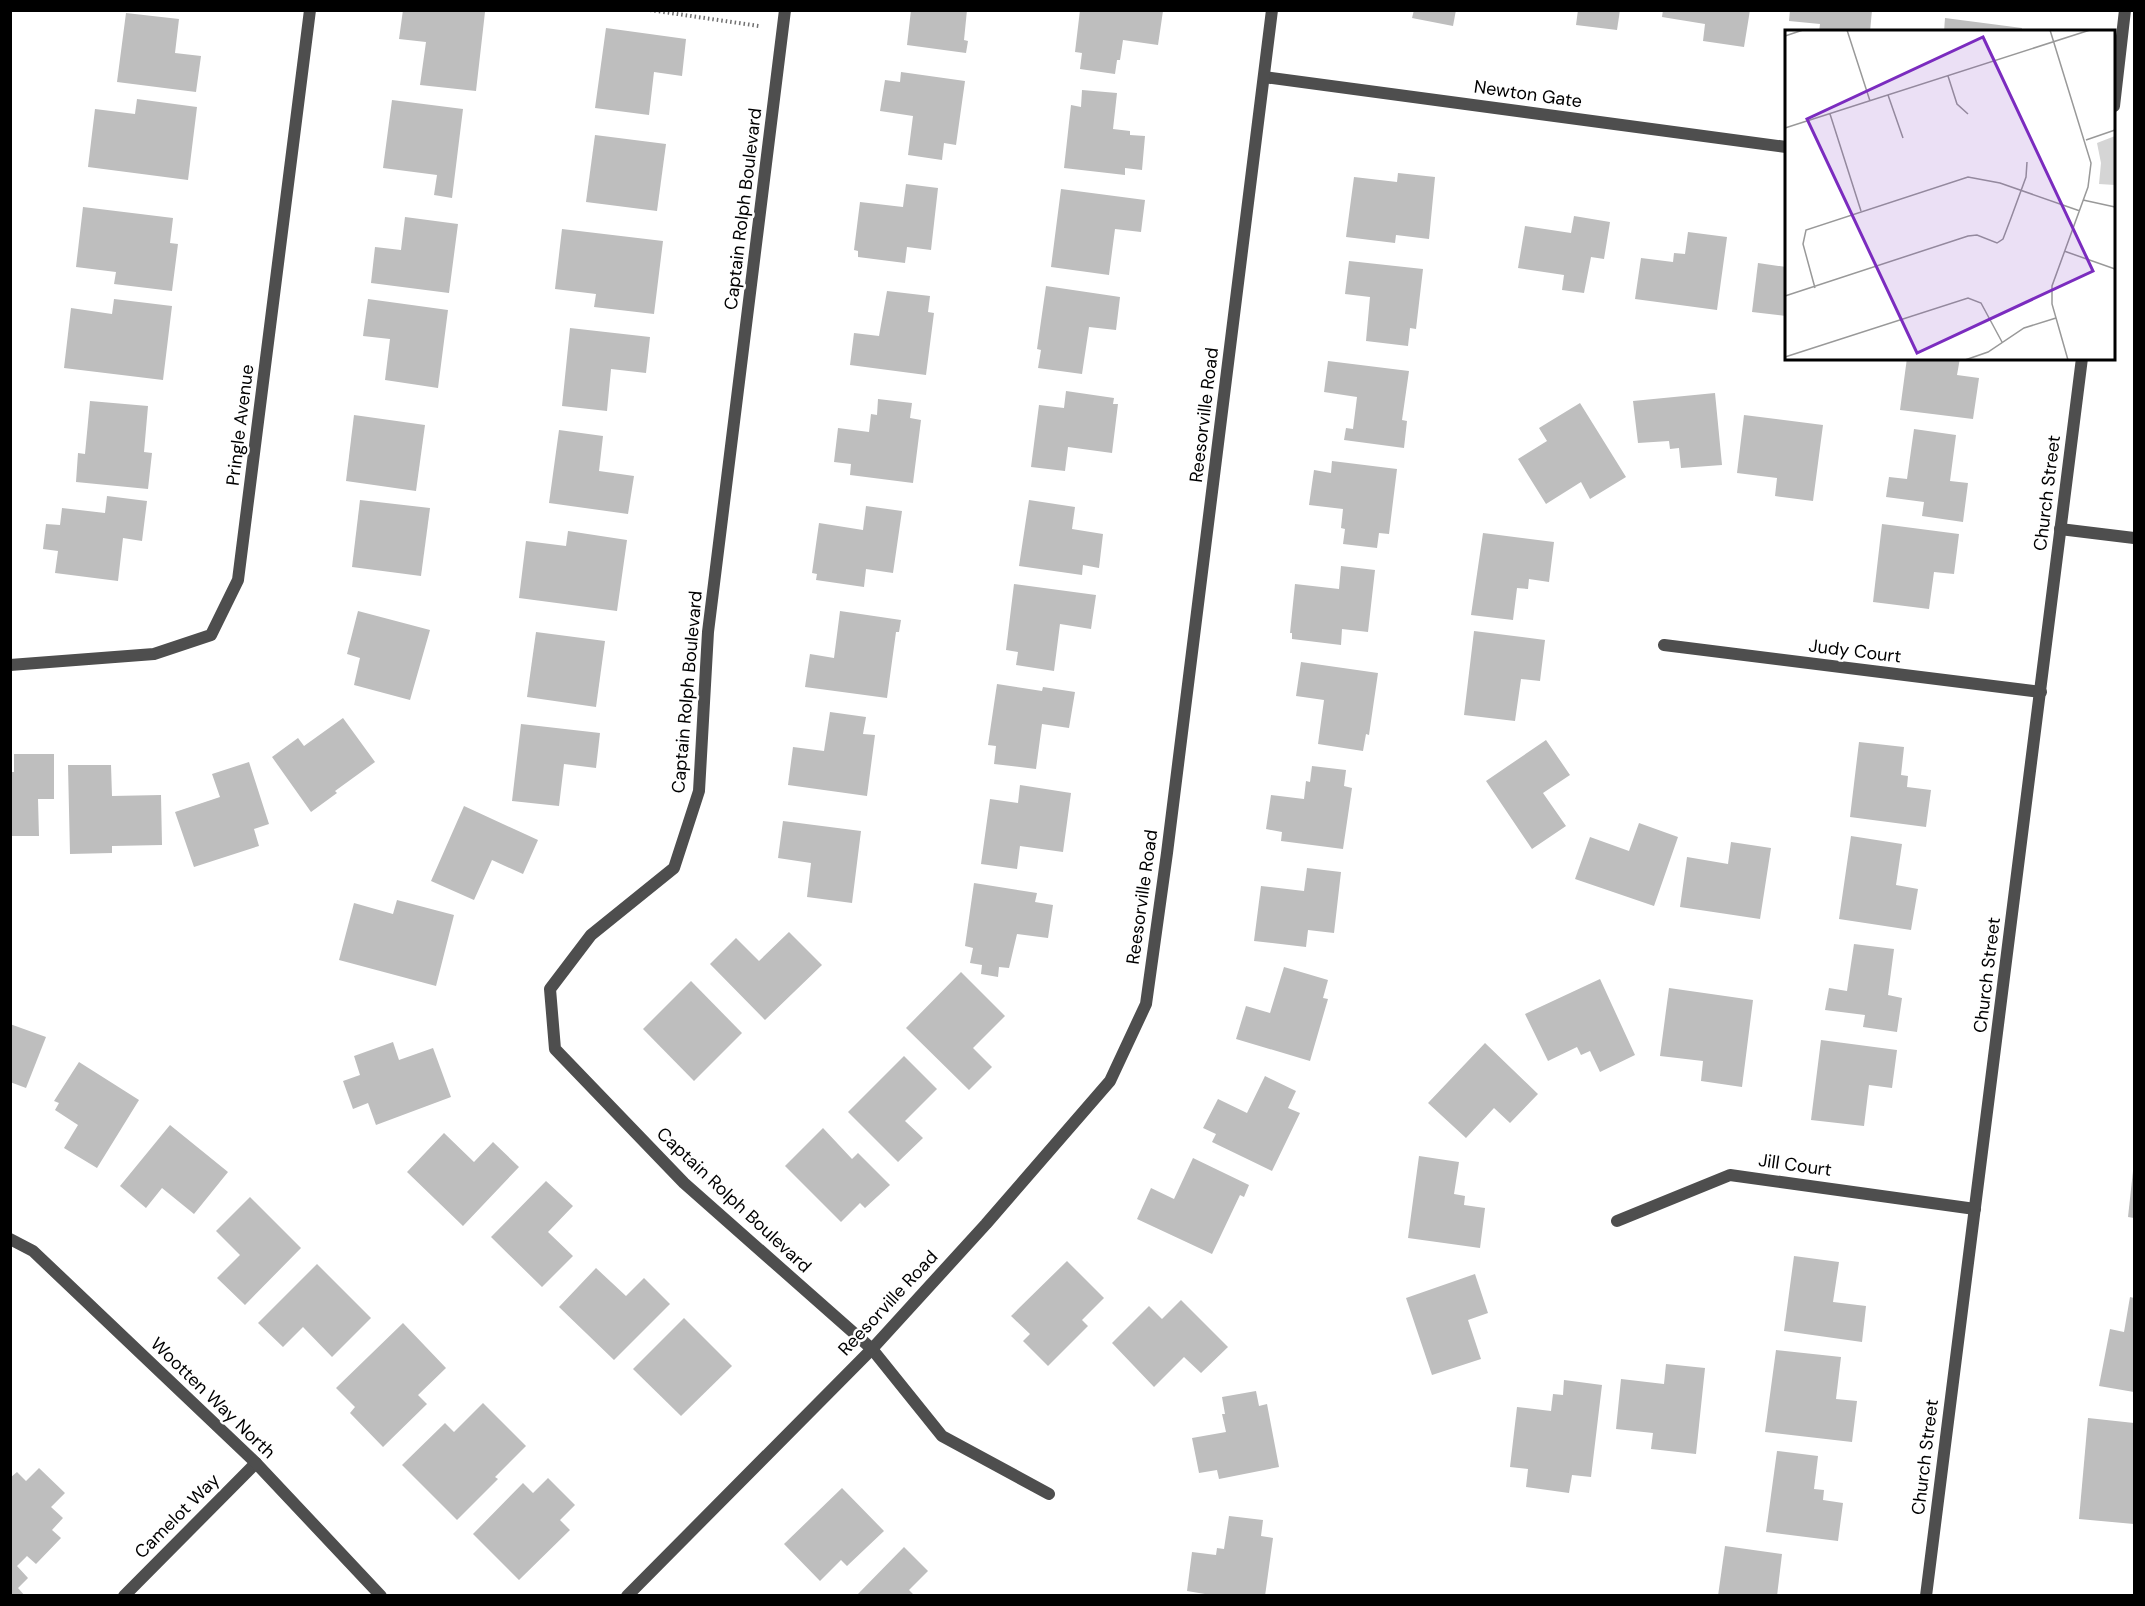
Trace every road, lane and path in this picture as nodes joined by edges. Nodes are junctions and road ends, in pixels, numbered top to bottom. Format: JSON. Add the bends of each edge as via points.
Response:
{"nodes":[{"id":1,"x":310,"y":10,"type":"edge"},
{"id":2,"x":650,"y":10,"type":"edge"},
{"id":3,"x":786,"y":10,"type":"edge"},
{"id":4,"x":1272,"y":10,"type":"edge"},
{"id":5,"x":2126,"y":10,"type":"edge"},
{"id":6,"x":783,"y":29,"type":"junction"},
{"id":7,"x":1264,"y":77,"type":"junction"},
{"id":8,"x":2115,"y":98,"type":"edge"},
{"id":9,"x":1785,"y":147,"type":"edge"},
{"id":10,"x":2082,"y":360,"type":"edge"},
{"id":11,"x":2060,"y":529,"type":"junction"},
{"id":12,"x":2134,"y":538,"type":"edge"},
{"id":13,"x":1664,"y":645,"type":"dead end"},
{"id":14,"x":10,"y":665,"type":"edge"},
{"id":15,"x":2041,"y":692,"type":"junction"},
{"id":16,"x":1976,"y":1209,"type":"junction"},
{"id":17,"x":1617,"y":1221,"type":"dead end"},
{"id":18,"x":10,"y":1239,"type":"edge"},
{"id":19,"x":872,"y":1348,"type":"junction"},
{"id":20,"x":256,"y":1463,"type":"junction"},
{"id":21,"x":1049,"y":1494,"type":"dead end"},
{"id":22,"x":124,"y":1596,"type":"edge"},
{"id":23,"x":381,"y":1596,"type":"edge"},
{"id":24,"x":627,"y":1596,"type":"edge"},
{"id":25,"x":1926,"y":1596,"type":"edge"}],
"edges":[{"from":1,"to":14,"type":"street","name":"Pringle Avenue","via":[[238,580],[211,635],[154,654]]},
{"from":2,"to":6,"type":"path"},
{"from":3,"to":6,"type":"street","name":"Captain Rolph Boulevard"},
{"from":4,"to":7,"type":"street","name":"Reesorville Road"},
{"from":5,"to":8,"type":"street"},
{"from":6,"to":19,"type":"street","name":"Captain Rolph Boulevard","via":[[708,632],[699,791],[674,868],[591,935],[550,989],[555,1048],[684,1183]]},
{"from":7,"to":9,"type":"street","name":"Newton Gate"},
{"from":7,"to":19,"type":"street","name":"Reesorville Road","via":[[1146,1004],[1110,1081]]},
{"from":10,"to":11,"type":"street","name":"Church Street"},
{"from":11,"to":12,"type":"street"},
{"from":11,"to":15,"type":"street","name":"Church Street"},
{"from":13,"to":15,"type":"street","name":"Judy Court"},
{"from":15,"to":16,"type":"street","name":"Church Street"},
{"from":16,"to":17,"type":"street","name":"Jill Court","via":[[1730,1175]]},
{"from":16,"to":25,"type":"street","name":"Church Street"},
{"from":18,"to":20,"type":"street","name":"Wootten Way North","via":[[33,1251]]},
{"from":19,"to":21,"type":"street","name":"Captain Rolph Boulevard","via":[[942,1436]]},
{"from":19,"to":24,"type":"street","name":"Reesorville Road"},
{"from":20,"to":22,"type":"street","name":"Camelot Way"},
{"from":20,"to":23,"type":"street","name":"Wootten Way North"}]}
